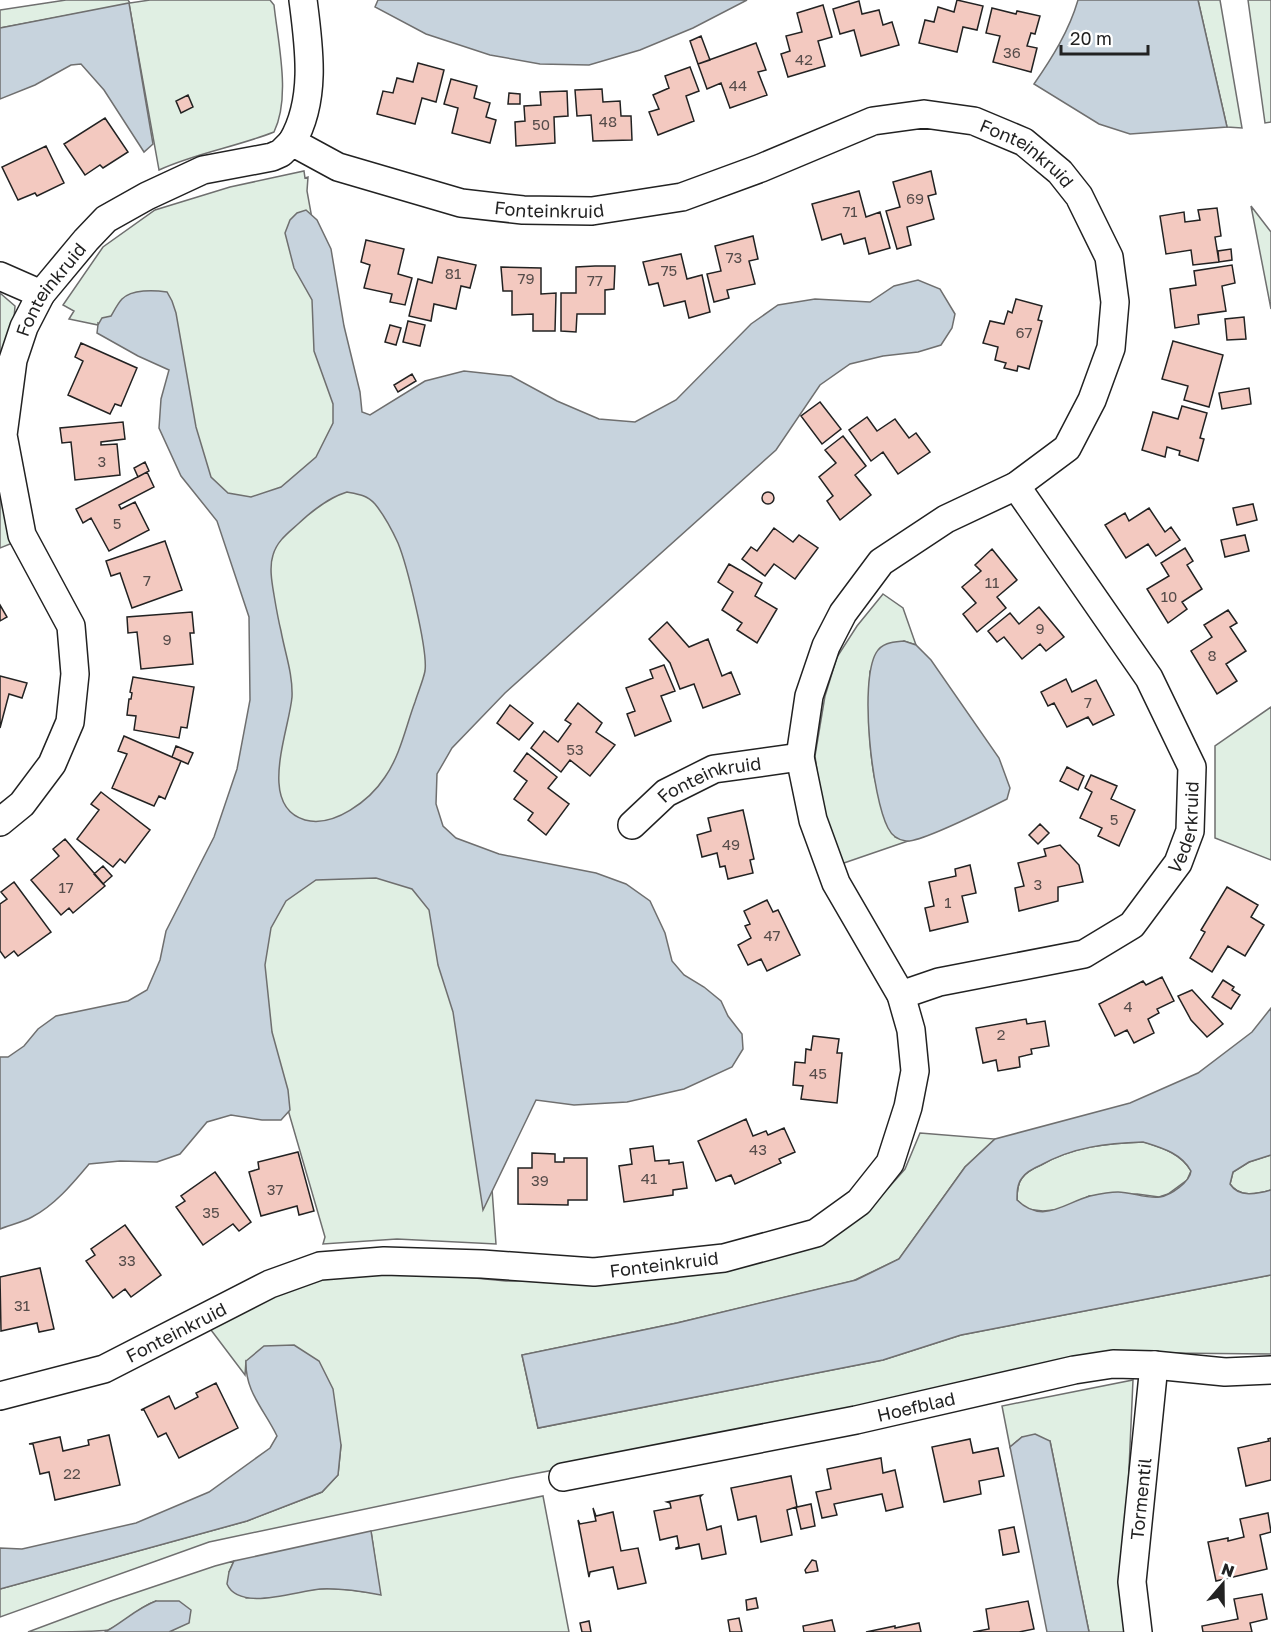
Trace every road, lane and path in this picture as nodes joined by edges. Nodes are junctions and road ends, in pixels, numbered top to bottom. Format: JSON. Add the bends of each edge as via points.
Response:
{"nodes":[{"id":1,"x":303,"y":0,"type":"edge"},
{"id":2,"x":292,"y":141,"type":"junction"},
{"id":3,"x":0,"y":276,"type":"edge"},
{"id":4,"x":41,"y":294,"type":"junction"},
{"id":5,"x":1016,"y":486,"type":"junction"},
{"id":6,"x":800,"y":757,"type":"junction"},
{"id":7,"x":0,"y":822,"type":"edge"},
{"id":8,"x":632,"y":825,"type":"dead end"},
{"id":9,"x":901,"y":995,"type":"junction"},
{"id":10,"x":1154,"y":1365,"type":"junction"},
{"id":11,"x":1271,"y":1370,"type":"edge"},
{"id":12,"x":0,"y":1396,"type":"edge"},
{"id":13,"x":563,"y":1477,"type":"dead end"},
{"id":14,"x":1138,"y":1632,"type":"edge"}],
"edges":[{"from":1,"to":2,"type":"street","via":[[309,68],[301,125]]},
{"from":2,"to":4,"type":"street","name":"Fonteinkruid","via":[[272,157],[203,170],[106,219]]},
{"from":2,"to":5,"type":"street","name":"Fonteinkruid","via":[[338,167],[461,203],[581,211],[682,197],[873,121],[924,114],[974,121],[1024,142],[1060,172],[1079,196],[1108,257],[1115,302],[1111,348],[1077,429],[1066,448]]},
{"from":3,"to":4,"type":"street"},
{"from":4,"to":7,"type":"street","name":"Fonteinkruid","via":[[13,360],[3,435],[22,535],[71,626],[75,674],[70,722],[52,764],[22,804]]},
{"from":5,"to":6,"type":"street","name":"Fonteinkruid","via":[[946,519],[880,561],[843,613],[826,646],[809,696]]},
{"from":5,"to":9,"type":"street","name":"Vederkruid","via":[[1149,678],[1192,767],[1190,831],[1178,863],[1132,925],[1084,954],[939,982]]},
{"from":6,"to":8,"type":"street","name":"Fonteinkruid","via":[[714,769],[666,793]]},
{"from":6,"to":9,"type":"street","name":"Fonteinkruid","via":[[813,820],[836,883]]},
{"from":9,"to":12,"type":"street","name":"Fonteinkruid","via":[[911,1030],[915,1071],[891,1162],[859,1203],[816,1233],[724,1258],[594,1272],[384,1261],[320,1266],[270,1284],[104,1369]]},
{"from":10,"to":11,"type":"street","name":"Hoefblad","via":[[1224,1372]]},
{"from":10,"to":13,"type":"street","name":"Hoefblad","via":[[1113,1364],[1074,1370],[856,1420]]},
{"from":10,"to":14,"type":"street","name":"Tormentil","via":[[1132,1582]]}]}
